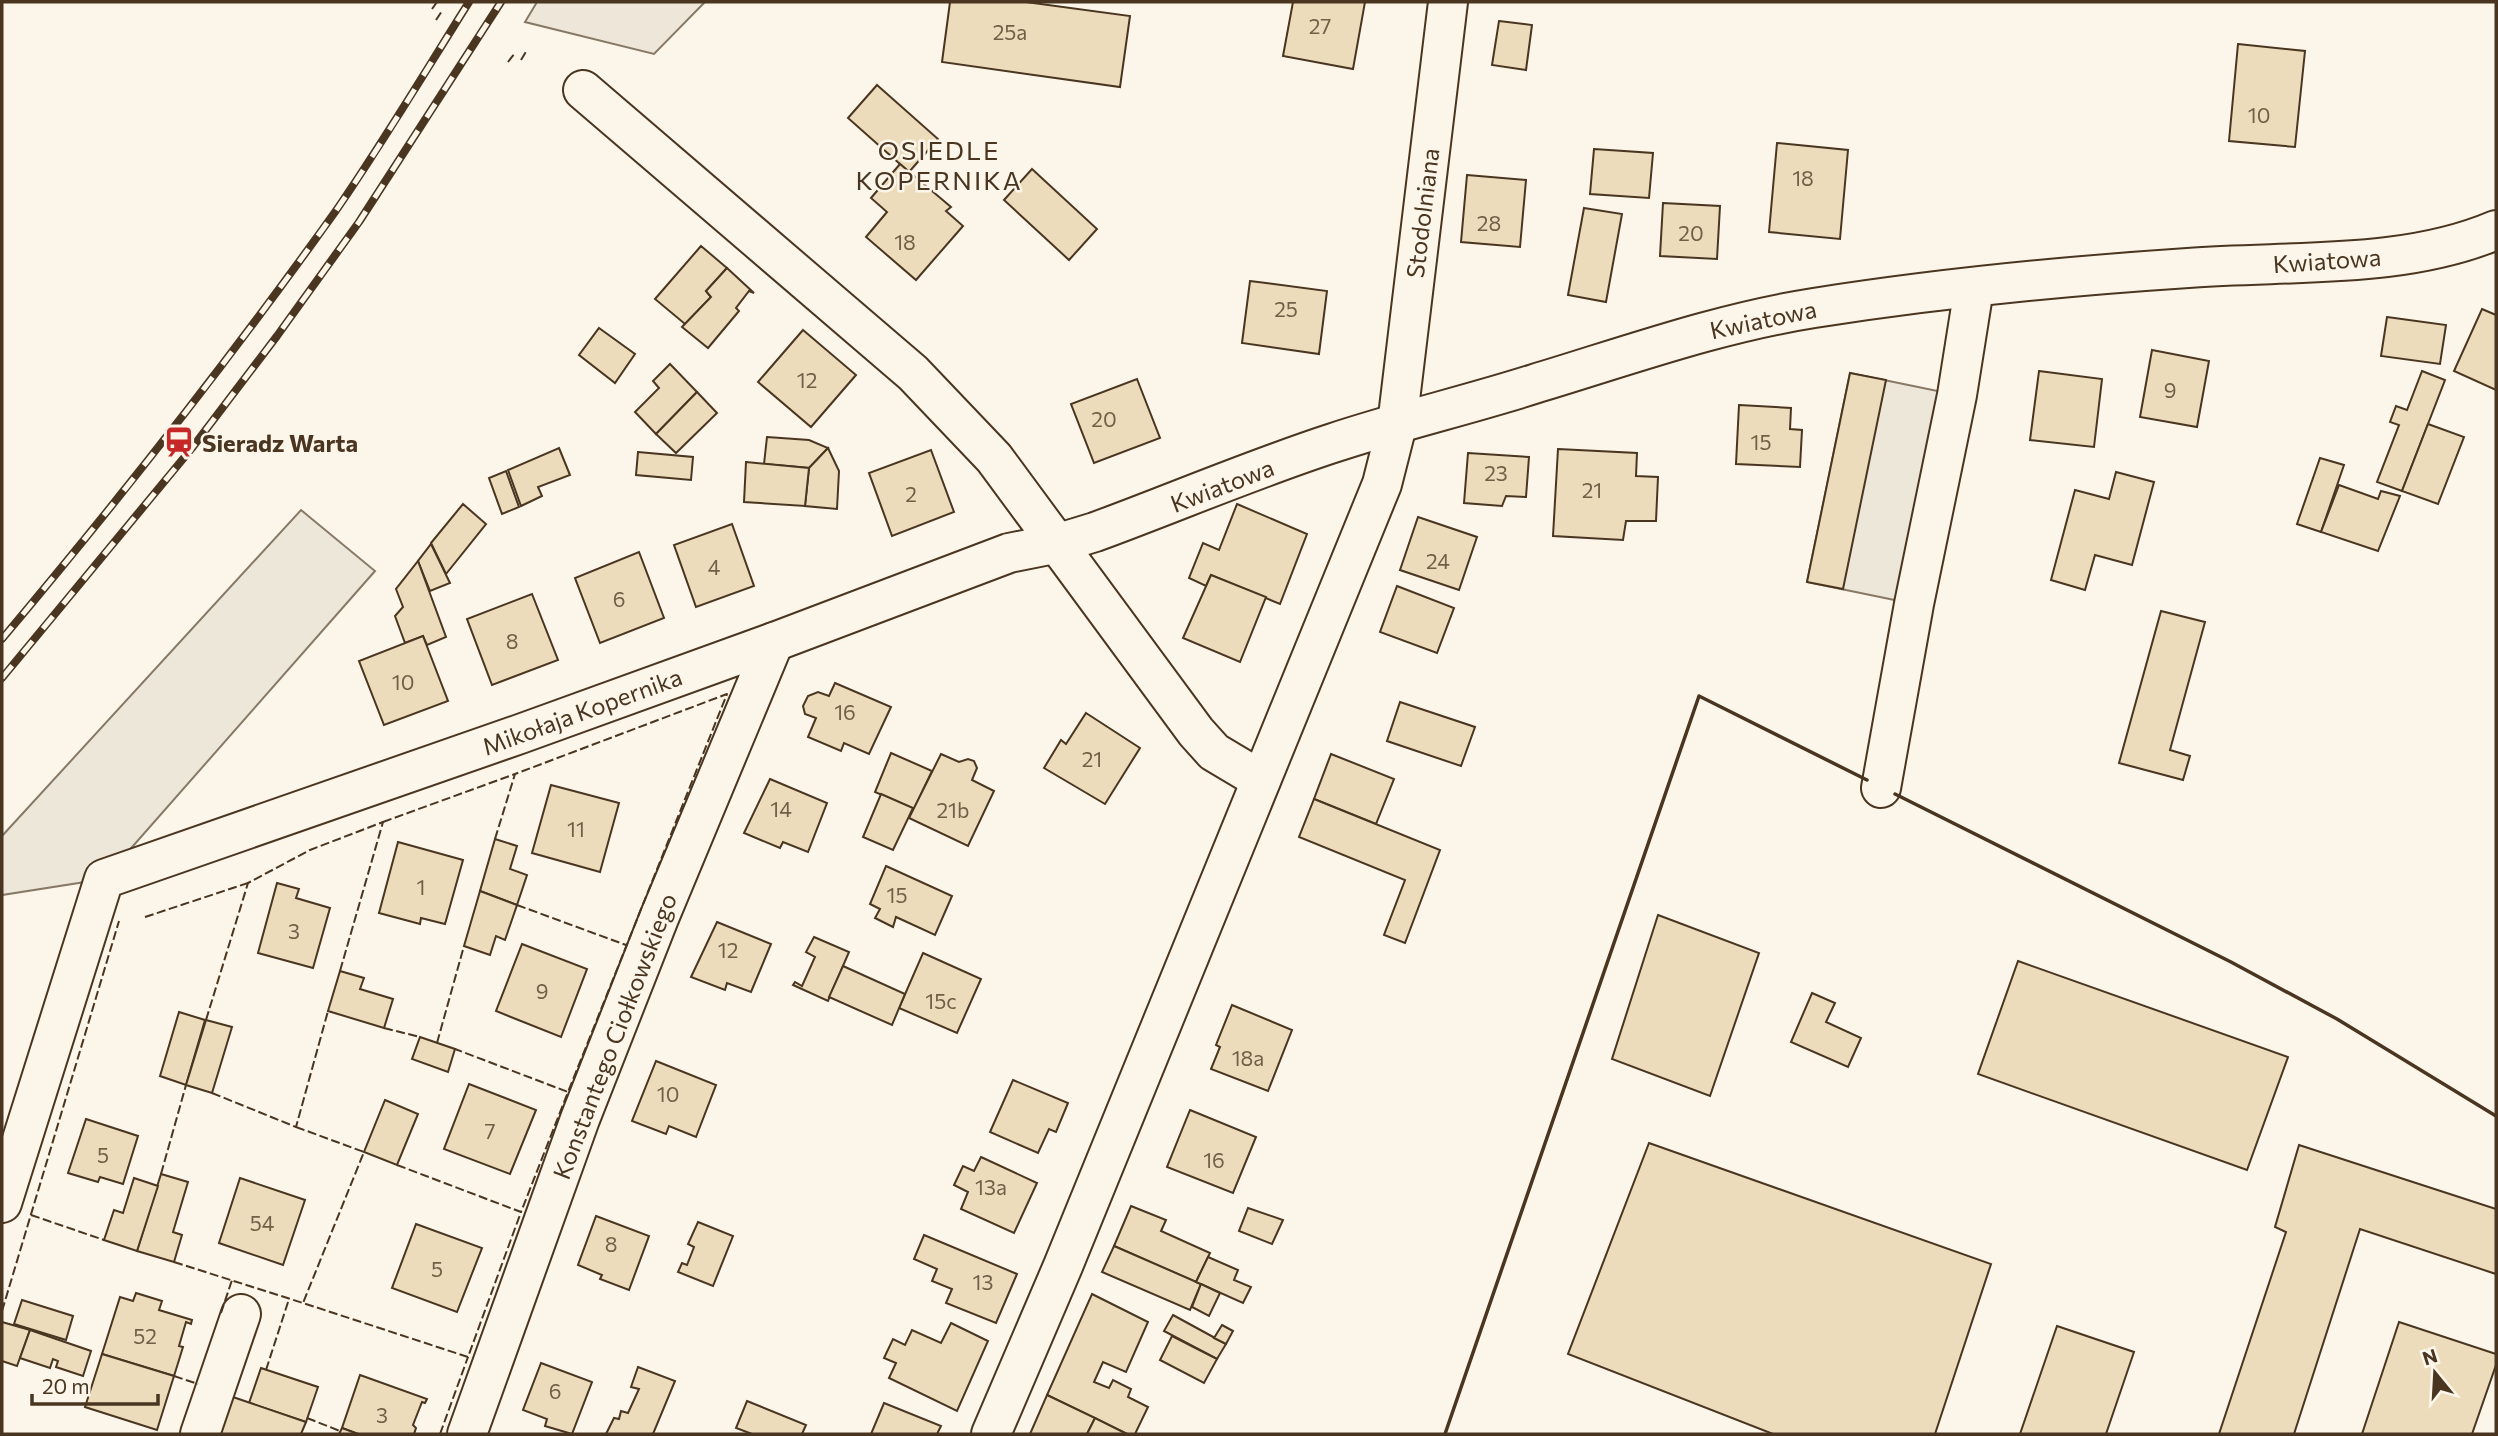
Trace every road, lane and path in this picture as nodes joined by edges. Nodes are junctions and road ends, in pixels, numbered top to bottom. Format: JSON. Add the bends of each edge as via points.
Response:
{"nodes":[{"id":1,"x":1448,"y":2,"type":"edge"},
{"id":2,"x":583,"y":90,"type":"dead end"},
{"id":3,"x":2496,"y":230,"type":"edge"},
{"id":4,"x":1974,"y":288,"type":"junction"},
{"id":5,"x":1397,"y":425,"type":"junction"},
{"id":6,"x":1059,"y":543,"type":"junction"},
{"id":7,"x":774,"y":642,"type":"junction"},
{"id":8,"x":1261,"y":780,"type":"junction"},
{"id":9,"x":1881,"y":788,"type":"dead end"},
{"id":10,"x":2,"y":1203,"type":"edge"},
{"id":11,"x":241,"y":1314,"type":"dead end"},
{"id":12,"x":200,"y":1434,"type":"edge"},
{"id":13,"x":467,"y":1434,"type":"edge"},
{"id":14,"x":991,"y":1434,"type":"edge"}],
"edges":[{"from":1,"to":5,"type":"street","name":"Stodolniana"},
{"from":2,"to":6,"type":"street","via":[[913,373],[994,458]]},
{"from":3,"to":4,"type":"street","name":"Kwiatowa","via":[[2441,247],[2340,262],[2190,267]]},
{"from":4,"to":5,"type":"street","name":"Kwiatowa","via":[[1812,308],[1695,333]]},
{"from":4,"to":9,"type":"street"},
{"from":5,"to":6,"type":"street","name":"Kwiatowa","via":[[1332,443]]},
{"from":5,"to":8,"type":"street","name":"Stodolniana","via":[[1382,484]]},
{"from":6,"to":7,"type":"street","name":"Mikołaja Kopernika","via":[[1009,553]]},
{"from":6,"to":8,"type":"street","via":[[1196,732],[1214,752]]},
{"from":7,"to":10,"type":"street","name":"Mikołaja Kopernika","via":[[104,879]]},
{"from":7,"to":13,"type":"street","name":"Konstantego Ciołkowskiego","via":[[580,1119]]},
{"from":8,"to":14,"type":"street","name":"Stodolniana"},
{"from":11,"to":12,"type":"street"}]}
